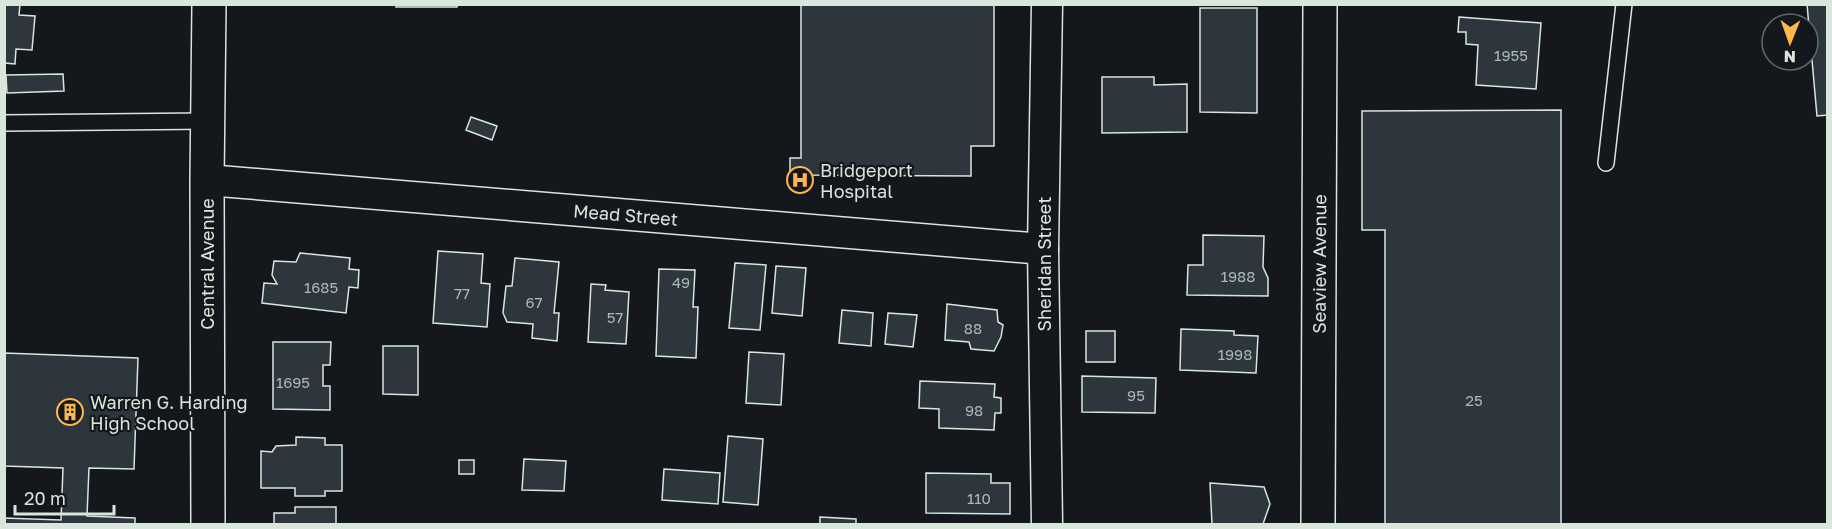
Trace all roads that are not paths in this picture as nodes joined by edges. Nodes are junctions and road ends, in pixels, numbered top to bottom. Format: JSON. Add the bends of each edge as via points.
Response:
{"nodes":[{"id":1,"x":209,"y":4,"type":"edge"},
{"id":2,"x":1047,"y":4,"type":"edge"},
{"id":3,"x":1320,"y":4,"type":"edge"},
{"id":4,"x":1624,"y":4,"type":"edge"},
{"id":5,"x":208,"y":121,"type":"junction"},
{"id":6,"x":4,"y":123,"type":"edge"},
{"id":7,"x":1606,"y":164,"type":"dead end"},
{"id":8,"x":207,"y":180,"type":"junction"},
{"id":9,"x":1043,"y":249,"type":"junction"},
{"id":10,"x":208,"y":525,"type":"edge"},
{"id":11,"x":1047,"y":525,"type":"edge"},
{"id":12,"x":1318,"y":525,"type":"edge"}],
"edges":[{"from":1,"to":5,"type":"main road","name":"Central Avenue"},
{"from":2,"to":9,"type":"street","name":"Sheridan Street"},
{"from":3,"to":12,"type":"main road","name":"Seaview Avenue"},
{"from":4,"to":7,"type":"lane"},
{"from":5,"to":6,"type":"lane"},
{"from":5,"to":8,"type":"main road","name":"Central Avenue"},
{"from":8,"to":9,"type":"street","name":"Mead Street"},
{"from":8,"to":10,"type":"main road","name":"Central Avenue"},
{"from":9,"to":11,"type":"street","name":"Sheridan Street"}]}
